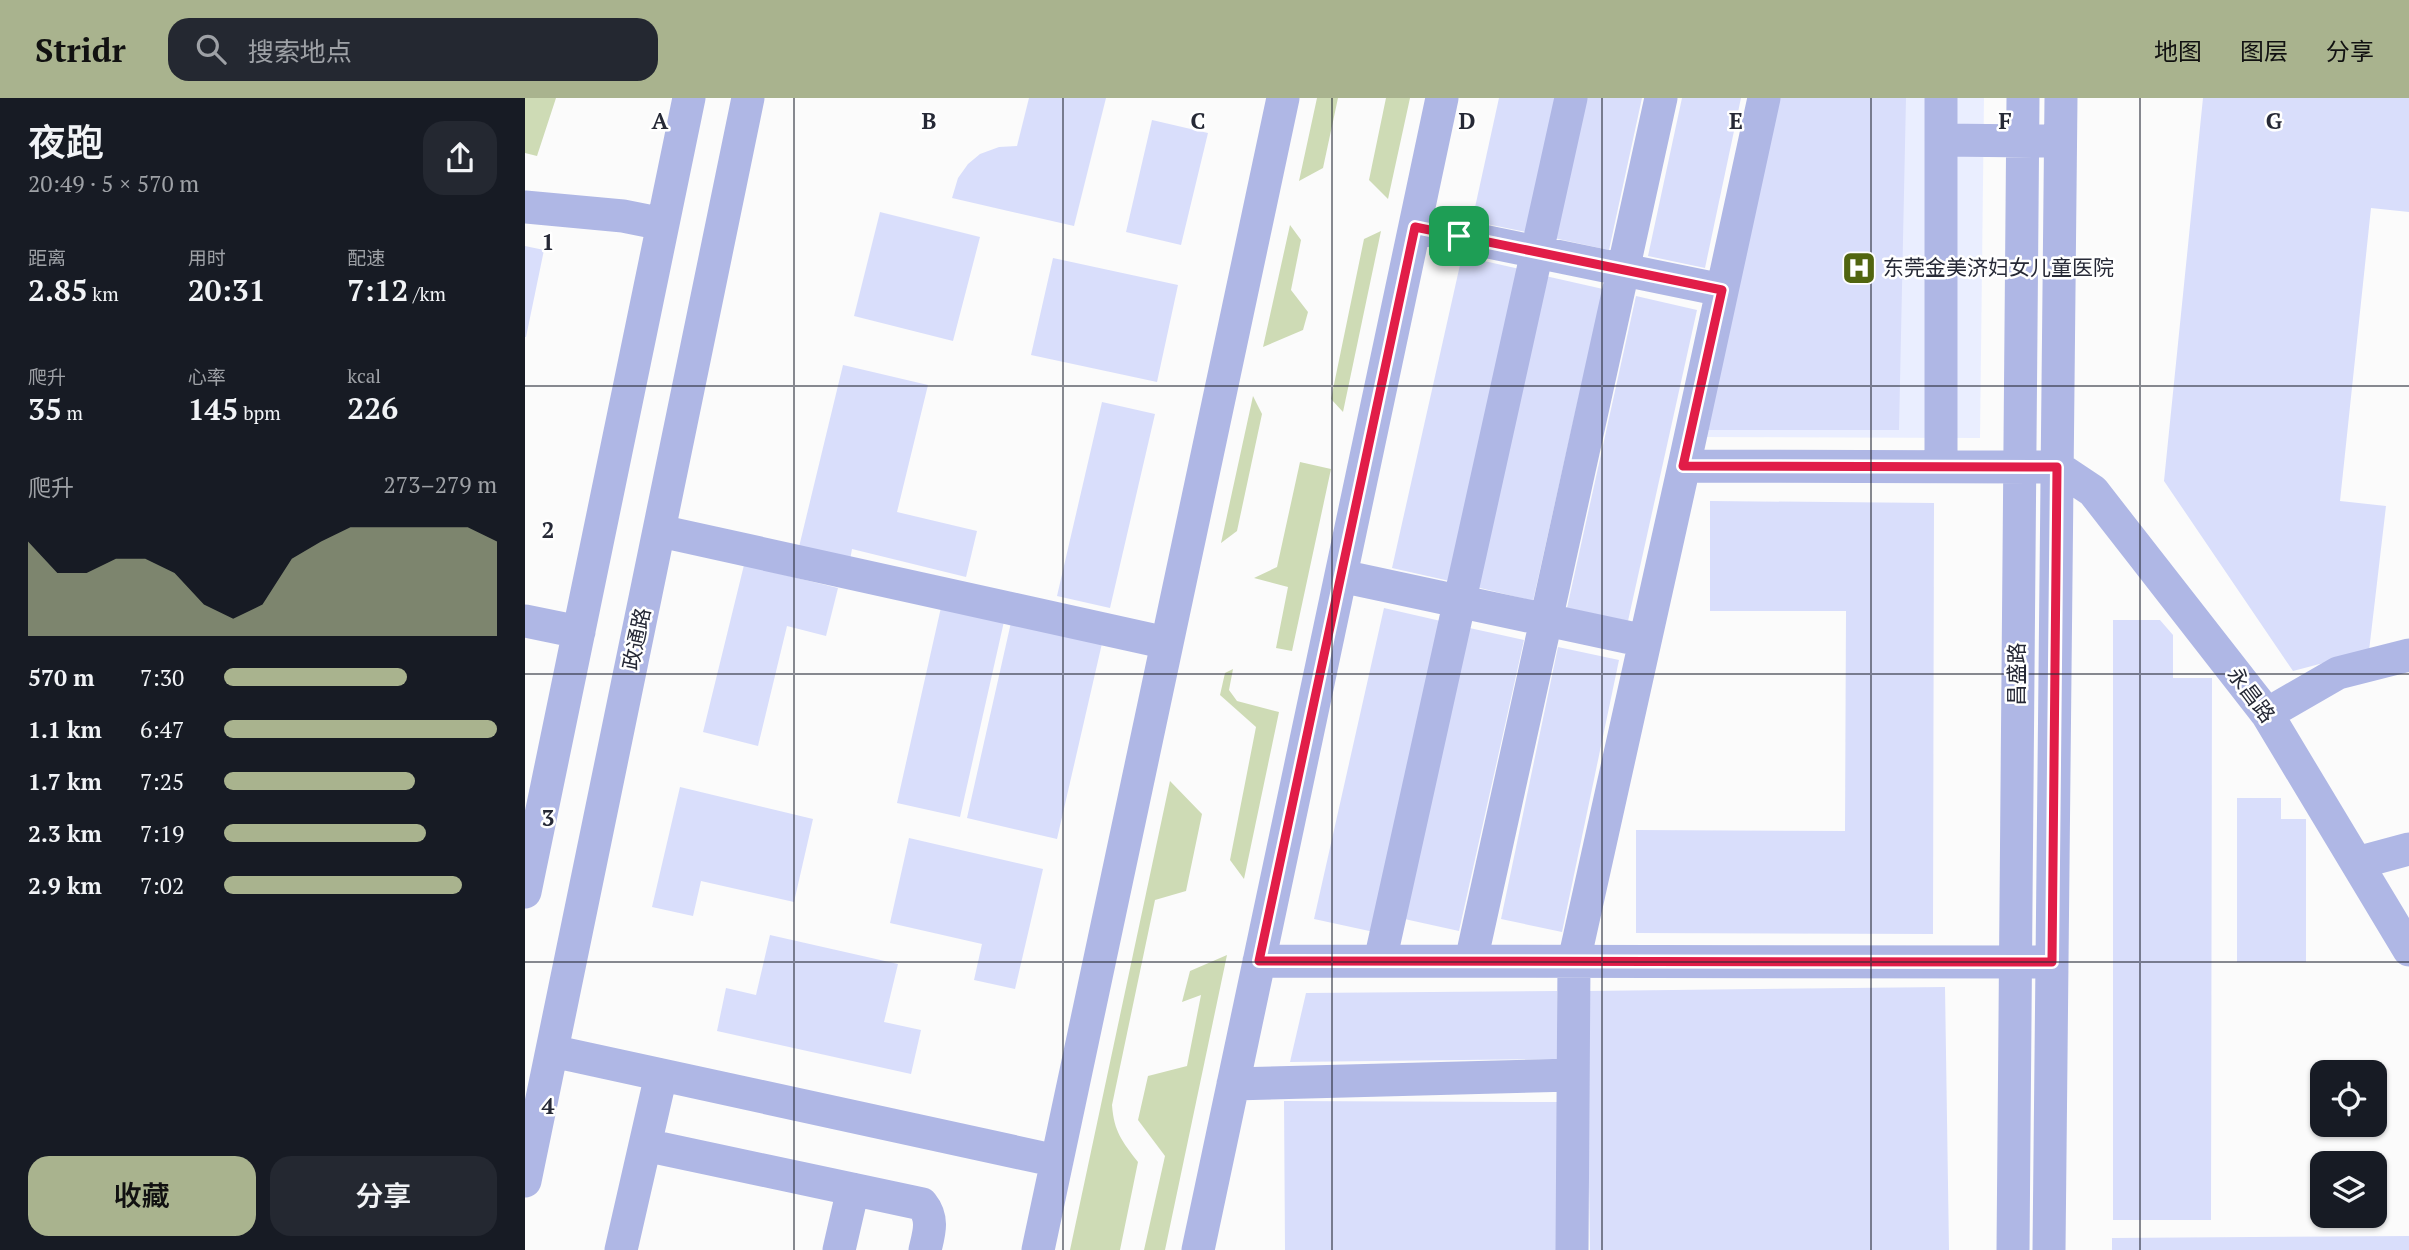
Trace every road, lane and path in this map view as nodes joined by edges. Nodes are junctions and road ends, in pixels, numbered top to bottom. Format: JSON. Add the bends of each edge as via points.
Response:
{"nodes":[{"id":1,"x":689,"y":98,"type":"edge"},
{"id":2,"x":748,"y":98,"type":"edge"},
{"id":3,"x":1283,"y":98,"type":"edge"},
{"id":4,"x":1442,"y":98,"type":"edge"},
{"id":5,"x":1571,"y":98,"type":"edge"},
{"id":6,"x":1661,"y":98,"type":"edge"},
{"id":7,"x":1764,"y":98,"type":"edge"},
{"id":8,"x":1941,"y":98,"type":"edge"},
{"id":9,"x":2023,"y":98,"type":"edge"},
{"id":10,"x":2061,"y":98,"type":"edge"},
{"id":11,"x":1941,"y":140,"type":"junction"},
{"id":12,"x":2022,"y":141,"type":"junction"},
{"id":13,"x":2060,"y":142,"type":"junction"},
{"id":14,"x":525,"y":207,"type":"edge"},
{"id":15,"x":663,"y":225,"type":"junction"},
{"id":16,"x":1415,"y":227,"type":"junction"},
{"id":17,"x":1537,"y":252,"type":"junction"},
{"id":18,"x":1623,"y":270,"type":"junction"},
{"id":19,"x":1722,"y":290,"type":"junction"},
{"id":20,"x":1683,"y":466,"type":"junction"},
{"id":21,"x":1941,"y":466,"type":"junction"},
{"id":22,"x":2019,"y":467,"type":"junction"},
{"id":23,"x":2057,"y":467,"type":"junction"},
{"id":24,"x":660,"y":531,"type":"junction"},
{"id":25,"x":1341,"y":576,"type":"junction"},
{"id":26,"x":1459,"y":601,"type":"junction"},
{"id":27,"x":1546,"y":620,"type":"junction"},
{"id":28,"x":525,"y":621,"type":"edge"},
{"id":29,"x":579,"y":632,"type":"junction"},
{"id":30,"x":1645,"y":640,"type":"junction"},
{"id":31,"x":1167,"y":643,"type":"junction"},
{"id":32,"x":2409,"y":655,"type":"edge"},
{"id":33,"x":2267,"y":714,"type":"junction"},
{"id":34,"x":2409,"y":849,"type":"edge"},
{"id":35,"x":2357,"y":863,"type":"junction"},
{"id":36,"x":525,"y":892,"type":"edge"},
{"id":37,"x":2409,"y":950,"type":"edge"},
{"id":38,"x":1259,"y":961,"type":"junction"},
{"id":39,"x":1380,"y":961,"type":"junction"},
{"id":40,"x":1471,"y":961,"type":"junction"},
{"id":41,"x":1574,"y":961,"type":"junction"},
{"id":42,"x":2015,"y":962,"type":"junction"},
{"id":43,"x":2052,"y":962,"type":"junction"},
{"id":44,"x":552,"y":1051,"type":"junction"},
{"id":45,"x":661,"y":1075,"type":"junction"},
{"id":46,"x":1573,"y":1075,"type":"junction"},
{"id":47,"x":1233,"y":1084,"type":"junction"},
{"id":48,"x":645,"y":1145,"type":"junction"},
{"id":49,"x":1056,"y":1161,"type":"junction"},
{"id":50,"x":525,"y":1181,"type":"edge"},
{"id":51,"x":853,"y":1189,"type":"junction"},
{"id":52,"x":621,"y":1250,"type":"edge"},
{"id":53,"x":839,"y":1250,"type":"edge"},
{"id":54,"x":925,"y":1250,"type":"edge"},
{"id":55,"x":1038,"y":1250,"type":"edge"},
{"id":56,"x":1198,"y":1250,"type":"edge"},
{"id":57,"x":1572,"y":1250,"type":"edge"},
{"id":58,"x":2013,"y":1250,"type":"edge"},
{"id":59,"x":2049,"y":1250,"type":"edge"}],
"edges":[{"from":1,"to":15,"type":"street"},
{"from":2,"to":24,"type":"street","name":"政通路"},
{"from":3,"to":31,"type":"street"},
{"from":4,"to":16,"type":"street"},
{"from":5,"to":17,"type":"street"},
{"from":6,"to":18,"type":"street"},
{"from":7,"to":19,"type":"street"},
{"from":8,"to":11,"type":"street"},
{"from":9,"to":12,"type":"street","name":"昌盛路"},
{"from":10,"to":13,"type":"street","name":"昌盛路"},
{"from":11,"to":12,"type":"street"},
{"from":11,"to":21,"type":"street"},
{"from":12,"to":13,"type":"street"},
{"from":12,"to":22,"type":"street","name":"昌盛路"},
{"from":13,"to":23,"type":"street","name":"昌盛路"},
{"from":14,"to":15,"type":"street","via":[[623,216]]},
{"from":15,"to":29,"type":"street"},
{"from":16,"to":17,"type":"street"},
{"from":16,"to":25,"type":"street"},
{"from":17,"to":18,"type":"street"},
{"from":17,"to":26,"type":"street"},
{"from":18,"to":19,"type":"street"},
{"from":18,"to":27,"type":"street"},
{"from":19,"to":20,"type":"street"},
{"from":20,"to":21,"type":"street"},
{"from":20,"to":30,"type":"street"},
{"from":21,"to":22,"type":"street"},
{"from":22,"to":23,"type":"street"},
{"from":22,"to":42,"type":"street","name":"昌盛路"},
{"from":23,"to":33,"type":"street","name":"永昌路","via":[[2093,491]]},
{"from":23,"to":43,"type":"street","name":"昌盛路"},
{"from":24,"to":31,"type":"street"},
{"from":24,"to":44,"type":"street","name":"政通路"},
{"from":25,"to":26,"type":"street"},
{"from":25,"to":38,"type":"street"},
{"from":26,"to":27,"type":"street"},
{"from":26,"to":39,"type":"street"},
{"from":27,"to":30,"type":"street"},
{"from":27,"to":40,"type":"street"},
{"from":28,"to":29,"type":"street"},
{"from":29,"to":36,"type":"street"},
{"from":30,"to":41,"type":"street"},
{"from":31,"to":49,"type":"street"},
{"from":32,"to":33,"type":"street","via":[[2337,673]]},
{"from":33,"to":35,"type":"street","name":"永昌路"},
{"from":34,"to":35,"type":"street"},
{"from":35,"to":37,"type":"street","name":"永昌路"},
{"from":38,"to":39,"type":"street"},
{"from":38,"to":47,"type":"street"},
{"from":39,"to":40,"type":"street"},
{"from":40,"to":41,"type":"street"},
{"from":41,"to":42,"type":"street"},
{"from":41,"to":46,"type":"street"},
{"from":42,"to":43,"type":"street"},
{"from":42,"to":58,"type":"street","name":"昌盛路"},
{"from":43,"to":59,"type":"street","name":"昌盛路"},
{"from":44,"to":45,"type":"street"},
{"from":44,"to":50,"type":"street","name":"政通路"},
{"from":45,"to":48,"type":"street"},
{"from":45,"to":49,"type":"street"},
{"from":46,"to":47,"type":"street"},
{"from":46,"to":57,"type":"street"},
{"from":47,"to":56,"type":"street"},
{"from":48,"to":51,"type":"street"},
{"from":48,"to":52,"type":"street"},
{"from":49,"to":55,"type":"street"},
{"from":51,"to":53,"type":"street"},
{"from":51,"to":54,"type":"street","via":[[922,1204],[931,1224]]}]}
